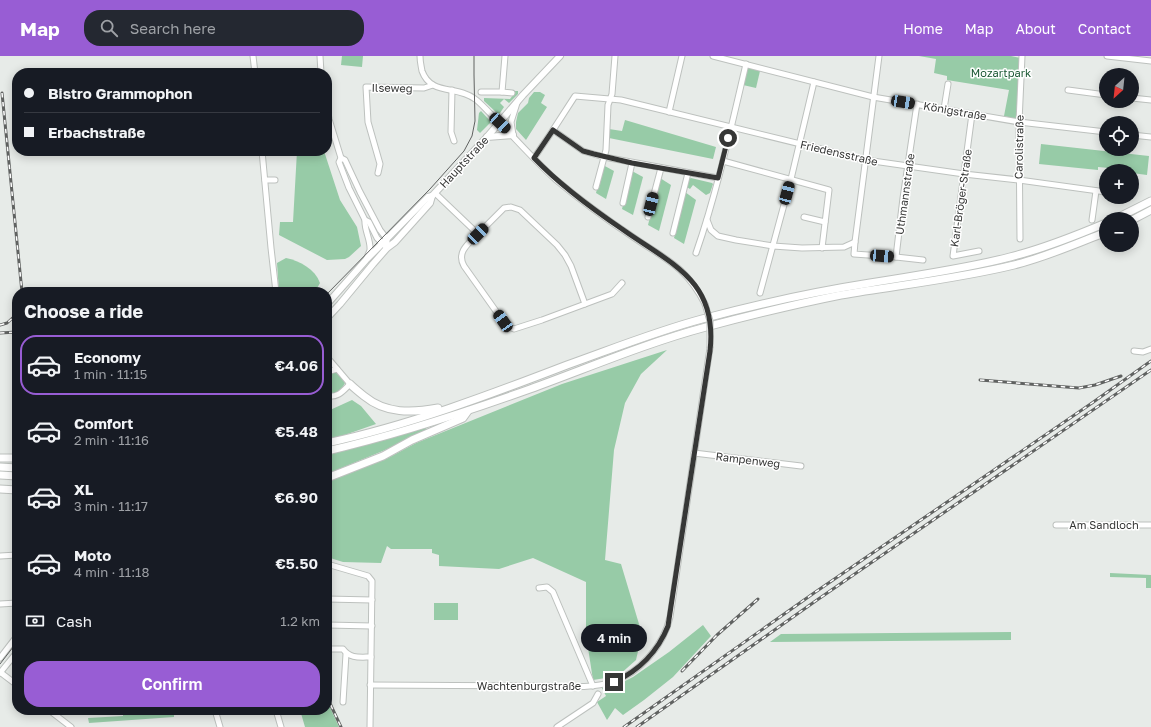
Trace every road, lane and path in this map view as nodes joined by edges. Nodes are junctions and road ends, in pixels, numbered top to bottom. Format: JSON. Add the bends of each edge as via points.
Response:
{"nodes":[{"id":1,"x":253,"y":56,"type":"edge"},
{"id":2,"x":320,"y":56,"type":"edge"},
{"id":3,"x":420,"y":56,"type":"edge"},
{"id":4,"x":505,"y":56,"type":"edge"},
{"id":5,"x":560,"y":56,"type":"edge"},
{"id":6,"x":615,"y":56,"type":"edge"},
{"id":7,"x":682,"y":56,"type":"edge"},
{"id":8,"x":713,"y":56,"type":"edge"},
{"id":9,"x":878,"y":56,"type":"edge"},
{"id":10,"x":1022,"y":56,"type":"edge"},
{"id":11,"x":1107,"y":56,"type":"edge"},
{"id":12,"x":1151,"y":61,"type":"edge"},
{"id":13,"x":746,"y":64,"type":"junction"},
{"id":14,"x":254,"y":68,"type":"edge"},
{"id":15,"x":321,"y":68,"type":"edge"},
{"id":16,"x":814,"y":82,"type":"junction"},
{"id":17,"x":948,"y":84,"type":"dead end"},
{"id":18,"x":433,"y":86,"type":"junction"},
{"id":19,"x":452,"y":90,"type":"junction"},
{"id":20,"x":1068,"y":90,"type":"dead end"},
{"id":21,"x":481,"y":92,"type":"dead end"},
{"id":22,"x":502,"y":92,"type":"junction"},
{"id":23,"x":512,"y":93,"type":"dead end"},
{"id":24,"x":1099,"y":94,"type":"edge"},
{"id":25,"x":873,"y":97,"type":"junction"},
{"id":26,"x":610,"y":99,"type":"junction"},
{"id":27,"x":1139,"y":99,"type":"edge"},
{"id":28,"x":1151,"y":100,"type":"edge"},
{"id":29,"x":518,"y":101,"type":"junction"},
{"id":30,"x":917,"y":104,"type":"junction"},
{"id":31,"x":944,"y":109,"type":"junction"},
{"id":32,"x":669,"y":112,"type":"junction"},
{"id":33,"x":972,"y":114,"type":"junction"},
{"id":34,"x":1019,"y":122,"type":"junction"},
{"id":35,"x":500,"y":123,"type":"junction"},
{"id":36,"x":731,"y":127,"type":"junction"},
{"id":37,"x":332,"y":129,"type":"edge"},
{"id":38,"x":553,"y":130,"type":"junction"},
{"id":39,"x":1099,"y":131,"type":"edge"},
{"id":40,"x":513,"y":135,"type":"junction"},
{"id":41,"x":1139,"y":136,"type":"edge"},
{"id":42,"x":487,"y":137,"type":"junction"},
{"id":43,"x":1151,"y":137,"type":"edge"},
{"id":44,"x":454,"y":141,"type":"dead end"},
{"id":45,"x":799,"y":144,"type":"junction"},
{"id":46,"x":263,"y":156,"type":"edge"},
{"id":47,"x":604,"y":157,"type":"junction"},
{"id":48,"x":341,"y":158,"type":"junction"},
{"id":49,"x":534,"y":158,"type":"junction"},
{"id":50,"x":866,"y":160,"type":"junction"},
{"id":51,"x":722,"y":161,"type":"junction"},
{"id":52,"x":632,"y":163,"type":"junction"},
{"id":53,"x":908,"y":167,"type":"junction"},
{"id":54,"x":661,"y":168,"type":"junction"},
{"id":55,"x":378,"y":173,"type":"dead end"},
{"id":56,"x":688,"y":173,"type":"junction"},
{"id":57,"x":964,"y":174,"type":"junction"},
{"id":58,"x":718,"y":178,"type":"junction"},
{"id":59,"x":791,"y":179,"type":"junction"},
{"id":60,"x":265,"y":180,"type":"junction"},
{"id":61,"x":275,"y":180,"type":"dead end"},
{"id":62,"x":1019,"y":180,"type":"junction"},
{"id":63,"x":596,"y":188,"type":"dead end"},
{"id":64,"x":1096,"y":191,"type":"junction"},
{"id":65,"x":1099,"y":191,"type":"edge"},
{"id":66,"x":434,"y":194,"type":"junction"},
{"id":67,"x":1151,"y":201,"type":"edge"},
{"id":68,"x":623,"y":203,"type":"dead end"},
{"id":69,"x":1151,"y":210,"type":"edge"},
{"id":70,"x":1129,"y":212,"type":"edge"},
{"id":71,"x":648,"y":216,"type":"dead end"},
{"id":72,"x":1139,"y":216,"type":"edge"},
{"id":73,"x":804,"y":217,"type":"dead end"},
{"id":74,"x":365,"y":220,"type":"junction"},
{"id":75,"x":707,"y":220,"type":"junction"},
{"id":76,"x":1092,"y":220,"type":"dead end"},
{"id":77,"x":825,"y":222,"type":"junction"},
{"id":78,"x":1099,"y":226,"type":"edge"},
{"id":79,"x":673,"y":233,"type":"dead end"},
{"id":80,"x":478,"y":234,"type":"junction"},
{"id":81,"x":1099,"y":235,"type":"edge"},
{"id":82,"x":387,"y":239,"type":"junction"},
{"id":83,"x":1020,"y":239,"type":"dead end"},
{"id":84,"x":855,"y":242,"type":"junction"},
{"id":85,"x":385,"y":246,"type":"junction"},
{"id":86,"x":773,"y":246,"type":"junction"},
{"id":87,"x":822,"y":248,"type":"junction"},
{"id":88,"x":979,"y":251,"type":"dead end"},
{"id":89,"x":696,"y":253,"type":"dead end"},
{"id":90,"x":896,"y":257,"type":"junction"},
{"id":91,"x":366,"y":260,"type":"junction"},
{"id":92,"x":923,"y":260,"type":"dead end"},
{"id":93,"x":622,"y":283,"type":"dead end"},
{"id":94,"x":275,"y":287,"type":"edge"},
{"id":95,"x":760,"y":293,"type":"dead end"},
{"id":96,"x":332,"y":298,"type":"edge"},
{"id":97,"x":585,"y":304,"type":"junction"},
{"id":98,"x":332,"y":313,"type":"edge"},
{"id":99,"x":1151,"y":349,"type":"edge"},
{"id":100,"x":1134,"y":351,"type":"dead end"},
{"id":101,"x":332,"y":363,"type":"edge"},
{"id":102,"x":337,"y":369,"type":"junction"},
{"id":103,"x":332,"y":370,"type":"edge"},
{"id":104,"x":350,"y":384,"type":"junction"},
{"id":105,"x":332,"y":397,"type":"edge"},
{"id":106,"x":460,"y":405,"type":"junction"},
{"id":107,"x":468,"y":411,"type":"junction"},
{"id":108,"x":332,"y":442,"type":"edge"},
{"id":109,"x":332,"y":450,"type":"edge"},
{"id":110,"x":694,"y":453,"type":"junction"},
{"id":111,"x":0,"y":458,"type":"edge"},
{"id":112,"x":12,"y":458,"type":"edge"},
{"id":113,"x":801,"y":466,"type":"dead end"},
{"id":114,"x":0,"y":467,"type":"edge"},
{"id":115,"x":12,"y":468,"type":"edge"},
{"id":116,"x":0,"y":475,"type":"edge"},
{"id":117,"x":12,"y":476,"type":"edge"},
{"id":118,"x":332,"y":476,"type":"edge"},
{"id":119,"x":0,"y":489,"type":"edge"},
{"id":120,"x":12,"y":490,"type":"edge"},
{"id":121,"x":1056,"y":525,"type":"dead end"},
{"id":122,"x":1151,"y":525,"type":"edge"},
{"id":123,"x":12,"y":555,"type":"edge"},
{"id":124,"x":0,"y":556,"type":"edge"},
{"id":125,"x":332,"y":565,"type":"edge"},
{"id":126,"x":539,"y":588,"type":"dead end"},
{"id":127,"x":332,"y":599,"type":"edge"},
{"id":128,"x":372,"y":600,"type":"junction"},
{"id":129,"x":12,"y":603,"type":"edge"},
{"id":130,"x":0,"y":604,"type":"edge"},
{"id":131,"x":332,"y":625,"type":"edge"},
{"id":132,"x":372,"y":626,"type":"junction"},
{"id":133,"x":12,"y":642,"type":"edge"},
{"id":134,"x":332,"y":649,"type":"edge"},
{"id":135,"x":346,"y":654,"type":"junction"},
{"id":136,"x":371,"y":657,"type":"junction"},
{"id":137,"x":0,"y":658,"type":"edge"},
{"id":138,"x":12,"y":658,"type":"edge"},
{"id":139,"x":0,"y":672,"type":"edge"},
{"id":140,"x":12,"y":681,"type":"edge"},
{"id":141,"x":370,"y":685,"type":"junction"},
{"id":142,"x":593,"y":686,"type":"junction"},
{"id":143,"x":598,"y":694,"type":"dead end"},
{"id":144,"x":343,"y":702,"type":"dead end"},
{"id":145,"x":55,"y":715,"type":"edge"},
{"id":146,"x":216,"y":715,"type":"edge"},
{"id":147,"x":277,"y":715,"type":"edge"},
{"id":148,"x":71,"y":727,"type":"edge"},
{"id":149,"x":220,"y":727,"type":"edge"},
{"id":150,"x":281,"y":727,"type":"edge"},
{"id":151,"x":370,"y":727,"type":"edge"},
{"id":152,"x":558,"y":727,"type":"edge"}],
"edges":[{"from":1,"to":14,"type":"street"},
{"from":2,"to":15,"type":"street"},
{"from":3,"to":18,"type":"street","via":[[424,76]]},
{"from":4,"to":22,"type":"street"},
{"from":5,"to":29,"type":"main road","name":"Hauptstraße"},
{"from":6,"to":26,"type":"street"},
{"from":7,"to":32,"type":"street"},
{"from":8,"to":13,"type":"street","name":"Königstraße"},
{"from":9,"to":25,"type":"street"},
{"from":10,"to":34,"type":"street","name":"Carolistraße"},
{"from":11,"to":12,"type":"street"},
{"from":13,"to":16,"type":"street","name":"Königstraße"},
{"from":13,"to":36,"type":"street"},
{"from":16,"to":25,"type":"street","name":"Königstraße"},
{"from":16,"to":45,"type":"street"},
{"from":17,"to":31,"type":"street"},
{"from":18,"to":19,"type":"street"},
{"from":18,"to":55,"type":"street","name":"Ilseweg","via":[[366,87],[368,122],[380,164]]},
{"from":19,"to":35,"type":"street","via":[[474,98]]},
{"from":19,"to":44,"type":"street","via":[[451,132]]},
{"from":20,"to":24,"type":"street"},
{"from":21,"to":22,"type":"street"},
{"from":22,"to":23,"type":"street"},
{"from":25,"to":30,"type":"street","name":"Königstraße"},
{"from":25,"to":50,"type":"street"},
{"from":26,"to":32,"type":"street","name":"Friedensstraße"},
{"from":26,"to":38,"type":"street","name":"Friedensstraße","via":[[575,96]]},
{"from":26,"to":47,"type":"street"},
{"from":27,"to":28,"type":"street"},
{"from":29,"to":35,"type":"main road","name":"Hauptstraße"},
{"from":29,"to":40,"type":"street","via":[[511,122]]},
{"from":30,"to":31,"type":"street","name":"Königstraße"},
{"from":30,"to":53,"type":"street","name":"Uthmannstraße"},
{"from":31,"to":33,"type":"street","name":"Königstraße"},
{"from":32,"to":36,"type":"street","name":"Friedensstraße"},
{"from":33,"to":34,"type":"street","name":"Königstraße"},
{"from":33,"to":57,"type":"street","name":"Karl-Bröger-Straße"},
{"from":34,"to":39,"type":"street","name":"Königstraße"},
{"from":34,"to":62,"type":"street","name":"Carolistraße"},
{"from":35,"to":40,"type":"street"},
{"from":35,"to":42,"type":"main road","name":"Hauptstraße"},
{"from":36,"to":45,"type":"street","name":"Friedensstraße"},
{"from":36,"to":51,"type":"street"},
{"from":37,"to":48,"type":"street"},
{"from":38,"to":47,"type":"street","via":[[583,151]]},
{"from":38,"to":49,"type":"street"},
{"from":40,"to":42,"type":"main road"},
{"from":40,"to":49,"type":"street"},
{"from":41,"to":43,"type":"street"},
{"from":42,"to":66,"type":"main road","name":"Hauptstraße"},
{"from":45,"to":50,"type":"street","name":"Friedensstraße"},
{"from":45,"to":59,"type":"street"},
{"from":46,"to":60,"type":"street"},
{"from":47,"to":52,"type":"street"},
{"from":47,"to":63,"type":"street"},
{"from":48,"to":74,"type":"street","via":[[339,162],[349,188]]},
{"from":48,"to":82,"type":"street","via":[[345,160]]},
{"from":49,"to":110,"type":"street","bridge":true,"via":[[579,198],[674,264],[688,276],[705,304],[710,321],[710,348]]},
{"from":50,"to":53,"type":"street","name":"Friedensstraße"},
{"from":50,"to":84,"type":"street"},
{"from":51,"to":58,"type":"street"},
{"from":51,"to":59,"type":"street"},
{"from":52,"to":54,"type":"street"},
{"from":52,"to":68,"type":"street"},
{"from":53,"to":57,"type":"street","name":"Friedensstraße"},
{"from":53,"to":90,"type":"street","name":"Uthmannstraße"},
{"from":54,"to":56,"type":"street"},
{"from":54,"to":71,"type":"street"},
{"from":56,"to":58,"type":"street"},
{"from":56,"to":79,"type":"street"},
{"from":57,"to":62,"type":"street","name":"Friedensstraße"},
{"from":57,"to":88,"type":"street","name":"Karl-Bröger-Straße","via":[[953,256]]},
{"from":58,"to":75,"type":"street"},
{"from":59,"to":77,"type":"street","via":[[829,190]]},
{"from":59,"to":86,"type":"street"},
{"from":60,"to":61,"type":"street"},
{"from":60,"to":94,"type":"street"},
{"from":62,"to":64,"type":"street","name":"Friedensstraße"},
{"from":62,"to":83,"type":"street","name":"Carolistraße"},
{"from":64,"to":65,"type":"street","name":"Friedensstraße"},
{"from":64,"to":76,"type":"street"},
{"from":66,"to":80,"type":"street"},
{"from":66,"to":82,"type":"main road","name":"Hauptstraße"},
{"from":66,"to":85,"type":"main road","name":"Hauptstraße","via":[[430,203],[395,242]]},
{"from":67,"to":70,"type":"highway"},
{"from":69,"to":72,"type":"highway"},
{"from":73,"to":77,"type":"street"},
{"from":74,"to":85,"type":"street"},
{"from":74,"to":91,"type":"street","via":[[370,250]]},
{"from":75,"to":86,"type":"street","via":[[711,230],[718,236]]},
{"from":75,"to":89,"type":"street"},
{"from":77,"to":87,"type":"street"},
{"from":78,"to":106,"type":"highway","via":[[1063,240],[969,267],[781,299],[686,323]]},
{"from":80,"to":97,"type":"street","via":[[504,208],[520,210],[565,255]]},
{"from":80,"to":97,"type":"street","via":[[463,251],[461,256],[464,266],[510,327],[517,328]]},
{"from":81,"to":107,"type":"highway","via":[[1066,248],[980,273],[841,295],[698,329],[630,351]]},
{"from":82,"to":85,"type":"main road","name":"Hauptstraße"},
{"from":84,"to":87,"type":"street","via":[[844,247]]},
{"from":84,"to":90,"type":"street","via":[[854,254]]},
{"from":85,"to":91,"type":"main road","name":"Hauptstraße"},
{"from":85,"to":98,"type":"main road","name":"Hauptstraße"},
{"from":86,"to":87,"type":"street"},
{"from":86,"to":95,"type":"street"},
{"from":90,"to":92,"type":"street"},
{"from":91,"to":96,"type":"main road","name":"Hauptstraße"},
{"from":93,"to":97,"type":"street","via":[[612,294]]},
{"from":99,"to":100,"type":"street","via":[[1143,352]]},
{"from":101,"to":102,"type":"street"},
{"from":102,"to":103,"type":"street"},
{"from":102,"to":104,"type":"street"},
{"from":104,"to":105,"type":"street"},
{"from":104,"to":106,"type":"highway","via":[[370,401],[398,411],[414,412]]},
{"from":106,"to":108,"type":"highway"},
{"from":107,"to":109,"type":"highway","via":[[383,438]]},
{"from":107,"to":118,"type":"highway","via":[[463,418],[412,440],[383,456]]},
{"from":110,"to":113,"type":"street","name":"Rampenweg"},
{"from":110,"to":142,"type":"street","via":[[670,617],[664,635],[653,653],[622,678]]},
{"from":111,"to":112,"type":"highway"},
{"from":114,"to":115,"type":"highway"},
{"from":116,"to":117,"type":"highway"},
{"from":119,"to":120,"type":"highway"},
{"from":121,"to":122,"type":"street","name":"Am Sandloch"},
{"from":123,"to":124,"type":"street"},
{"from":125,"to":128,"type":"street","via":[[368,576],[372,581]]},
{"from":126,"to":142,"type":"street","name":"Wachtenburgstraße","via":[[547,588],[553,592]]},
{"from":127,"to":128,"type":"street"},
{"from":128,"to":132,"type":"street"},
{"from":129,"to":130,"type":"street"},
{"from":131,"to":132,"type":"street"},
{"from":132,"to":136,"type":"street"},
{"from":133,"to":137,"type":"street"},
{"from":134,"to":135,"type":"street","via":[[343,649]]},
{"from":135,"to":136,"type":"street","via":[[351,657]]},
{"from":135,"to":144,"type":"street"},
{"from":136,"to":141,"type":"street"},
{"from":138,"to":139,"type":"street"},
{"from":139,"to":140,"type":"street"},
{"from":141,"to":142,"type":"street","name":"Wachtenburgstraße"},
{"from":141,"to":151,"type":"street"},
{"from":143,"to":152,"type":"street","via":[[593,703]]},
{"from":145,"to":148,"type":"street"},
{"from":146,"to":149,"type":"street"},
{"from":147,"to":150,"type":"street"}]}
